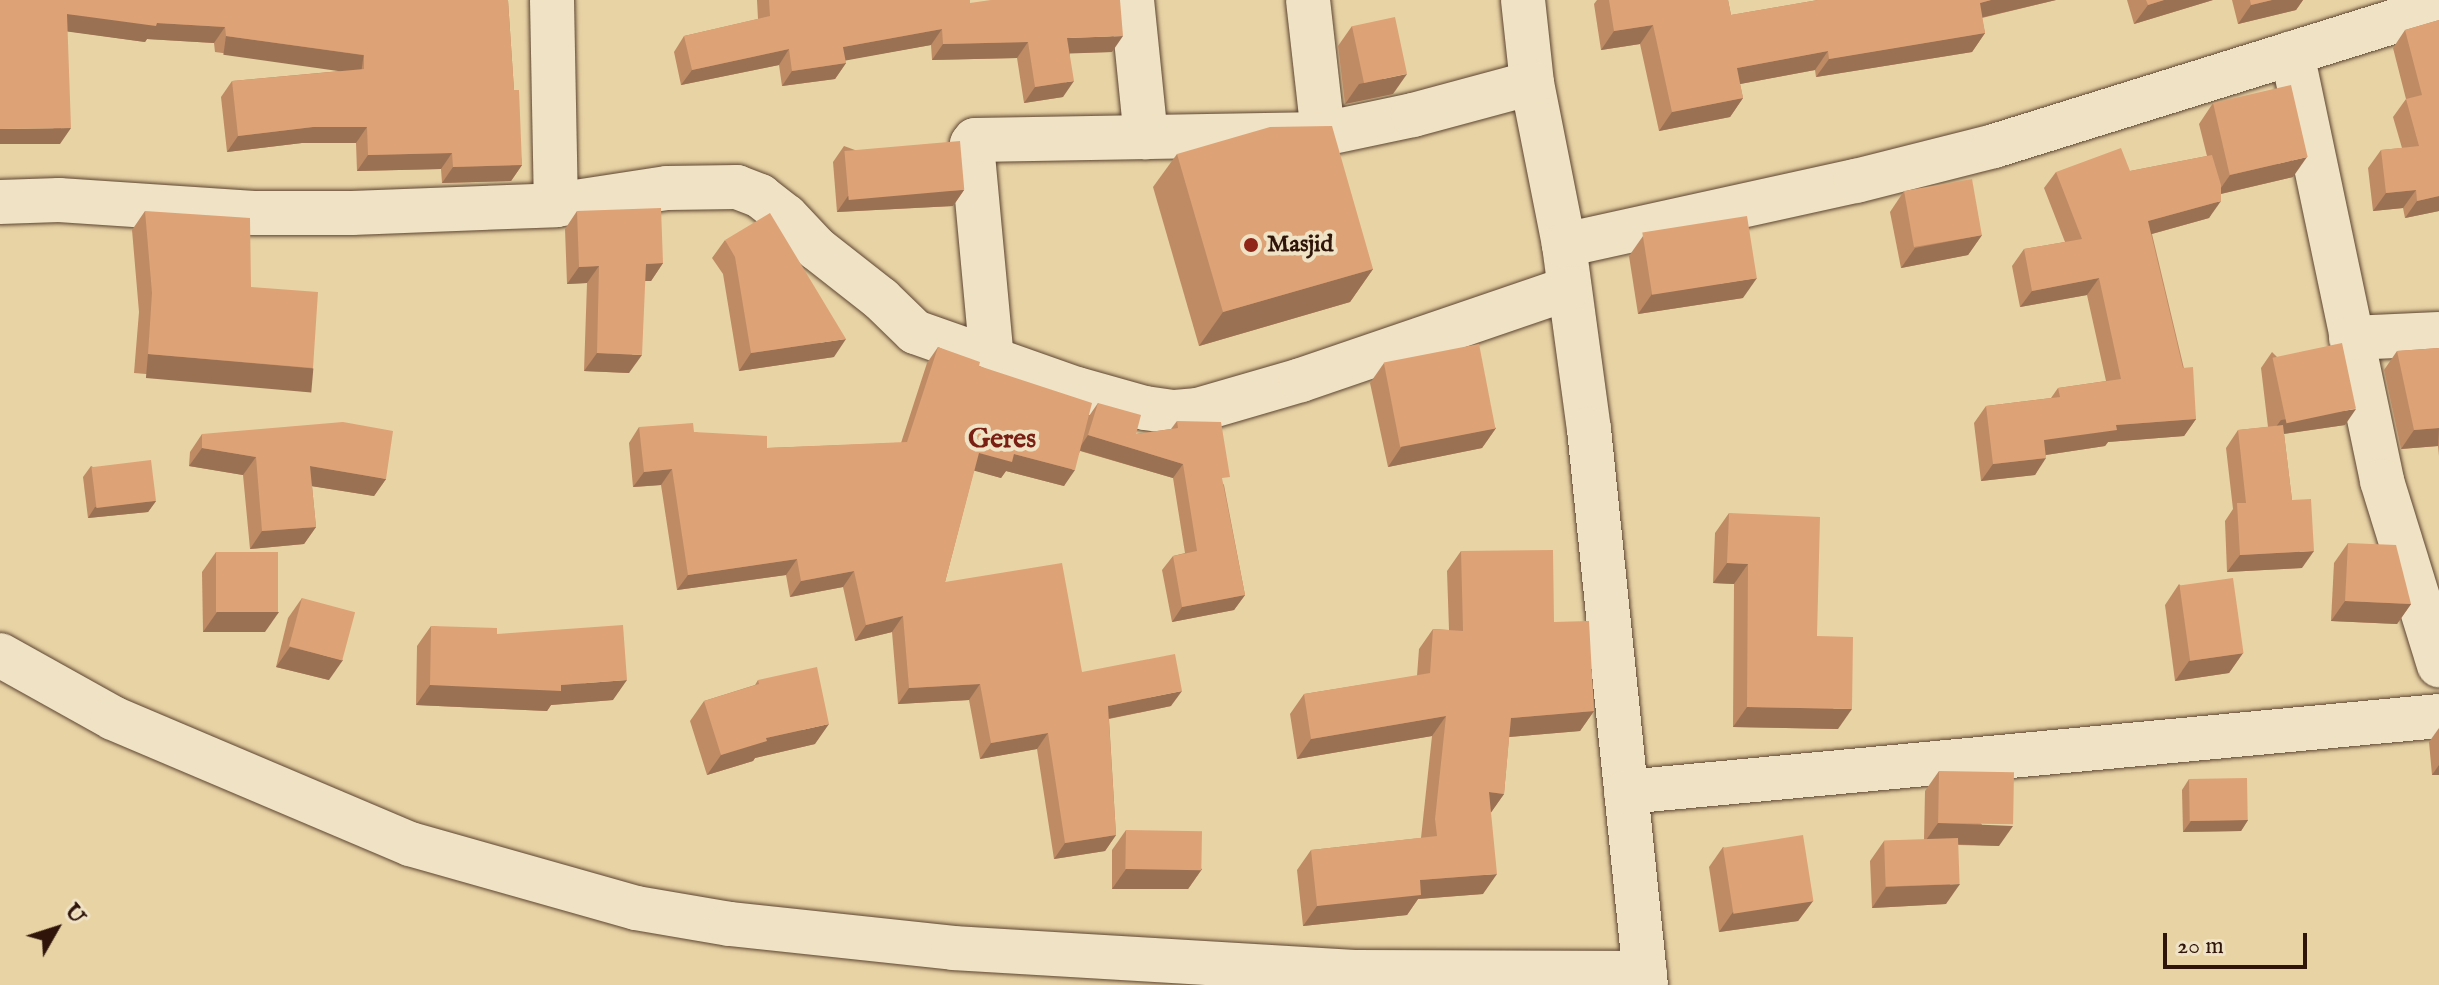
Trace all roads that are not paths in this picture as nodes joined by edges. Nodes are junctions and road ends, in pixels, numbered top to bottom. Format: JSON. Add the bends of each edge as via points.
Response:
{"nodes":[{"id":1,"x":552,"y":0,"type":"edge"},
{"id":2,"x":1132,"y":0,"type":"edge"},
{"id":3,"x":1308,"y":0,"type":"edge"},
{"id":4,"x":1523,"y":0,"type":"edge"},
{"id":5,"x":2439,"y":7,"type":"edge"},
{"id":6,"x":2292,"y":53,"type":"junction"},
{"id":7,"x":1532,"y":83,"type":"junction"},
{"id":8,"x":1323,"y":134,"type":"junction"},
{"id":9,"x":1146,"y":137,"type":"junction"},
{"id":10,"x":0,"y":202,"type":"edge"},
{"id":11,"x":556,"y":205,"type":"junction"},
{"id":12,"x":1564,"y":245,"type":"junction"},
{"id":13,"x":1569,"y":288,"type":"junction"},
{"id":14,"x":2439,"y":334,"type":"edge"},
{"id":15,"x":2351,"y":338,"type":"junction"},
{"id":16,"x":992,"y":360,"type":"junction"},
{"id":17,"x":0,"y":655,"type":"edge"},
{"id":18,"x":2439,"y":665,"type":"edge"},
{"id":19,"x":2439,"y":716,"type":"edge"},
{"id":20,"x":1626,"y":792,"type":"junction"},
{"id":21,"x":1646,"y":979,"type":"edge"}],
"edges":[{"from":1,"to":11,"type":"street"},
{"from":2,"to":9,"type":"street"},
{"from":3,"to":8,"type":"street"},
{"from":4,"to":7,"type":"street"},
{"from":5,"to":6,"type":"street"},
{"from":6,"to":12,"type":"street","via":[[1994,146]]},
{"from":6,"to":15,"type":"street"},
{"from":7,"to":8,"type":"street"},
{"from":7,"to":12,"type":"street"},
{"from":8,"to":9,"type":"street"},
{"from":9,"to":16,"type":"street","via":[[972,142]]},
{"from":10,"to":11,"type":"street","via":[[59,200],[254,213]]},
{"from":11,"to":16,"type":"street","via":[[667,188],[737,187],[786,216],[915,332]]},
{"from":12,"to":13,"type":"street"},
{"from":13,"to":16,"type":"street","via":[[1362,361],[1198,410],[1145,408]]},
{"from":13,"to":20,"type":"street","via":[[1589,429]]},
{"from":14,"to":15,"type":"street"},
{"from":15,"to":18,"type":"street","via":[[2382,481]]},
{"from":17,"to":21,"type":"street","via":[[113,718],[410,844],[636,908],[730,924],[969,949],[1354,972]]},
{"from":19,"to":20,"type":"street"},
{"from":20,"to":21,"type":"street"}]}
